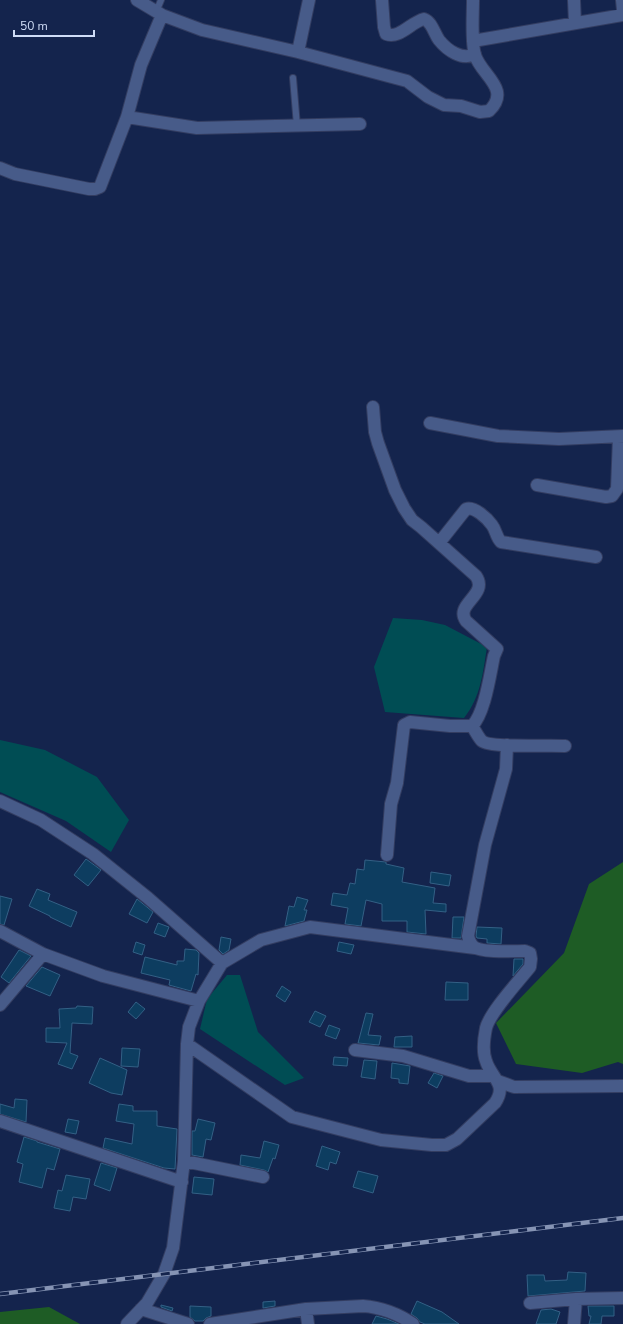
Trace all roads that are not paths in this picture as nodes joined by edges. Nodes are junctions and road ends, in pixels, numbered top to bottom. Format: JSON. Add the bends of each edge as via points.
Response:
{"nodes":[{"id":1,"x":137,"y":0,"type":"edge"},
{"id":2,"x":161,"y":0,"type":"edge"},
{"id":3,"x":309,"y":0,"type":"edge"},
{"id":4,"x":382,"y":0,"type":"edge"},
{"id":5,"x":473,"y":0,"type":"edge"},
{"id":6,"x":574,"y":0,"type":"edge"},
{"id":7,"x":622,"y":0,"type":"edge"},
{"id":8,"x":623,"y":10,"type":"edge"},
{"id":9,"x":159,"y":14,"type":"junction"},
{"id":10,"x":623,"y":15,"type":"edge"},
{"id":11,"x":575,"y":23,"type":"junction"},
{"id":12,"x":473,"y":42,"type":"junction"},
{"id":13,"x":298,"y":52,"type":"junction"},
{"id":14,"x":475,"y":54,"type":"junction"},
{"id":15,"x":293,"y":78,"type":"dead end"},
{"id":16,"x":127,"y":117,"type":"junction"},
{"id":17,"x":360,"y":124,"type":"dead end"},
{"id":18,"x":297,"y":126,"type":"junction"},
{"id":19,"x":0,"y":168,"type":"edge"},
{"id":20,"x":373,"y":407,"type":"dead end"},
{"id":21,"x":430,"y":423,"type":"dead end"},
{"id":22,"x":621,"y":436,"type":"edge"},
{"id":23,"x":538,"y":485,"type":"dead end"},
{"id":24,"x":439,"y":543,"type":"junction"},
{"id":25,"x":596,"y":557,"type":"dead end"},
{"id":26,"x":472,"y":726,"type":"junction"},
{"id":27,"x":507,"y":745,"type":"junction"},
{"id":28,"x":565,"y":746,"type":"dead end"},
{"id":29,"x":0,"y":801,"type":"edge"},
{"id":30,"x":387,"y":855,"type":"dead end"},
{"id":31,"x":0,"y":931,"type":"edge"},
{"id":32,"x":475,"y":948,"type":"junction"},
{"id":33,"x":43,"y":954,"type":"junction"},
{"id":34,"x":222,"y":963,"type":"junction"},
{"id":35,"x":199,"y":1001,"type":"junction"},
{"id":36,"x":0,"y":1005,"type":"edge"},
{"id":37,"x":188,"y":1044,"type":"junction"},
{"id":38,"x":355,"y":1050,"type":"dead end"},
{"id":39,"x":496,"y":1078,"type":"junction"},
{"id":40,"x":623,"y":1086,"type":"edge"},
{"id":41,"x":0,"y":1121,"type":"edge"},
{"id":42,"x":184,"y":1161,"type":"junction"},
{"id":43,"x":263,"y":1177,"type":"dead end"},
{"id":44,"x":182,"y":1182,"type":"junction"},
{"id":45,"x":623,"y":1298,"type":"edge"},
{"id":46,"x":576,"y":1299,"type":"junction"},
{"id":47,"x":530,"y":1303,"type":"dead end"},
{"id":48,"x":141,"y":1309,"type":"junction"},
{"id":49,"x":306,"y":1309,"type":"junction"},
{"id":50,"x":127,"y":1324,"type":"edge"},
{"id":51,"x":188,"y":1324,"type":"edge"},
{"id":52,"x":210,"y":1324,"type":"edge"},
{"id":53,"x":308,"y":1324,"type":"edge"},
{"id":54,"x":413,"y":1324,"type":"edge"},
{"id":55,"x":574,"y":1324,"type":"edge"}],
"edges":[{"from":1,"to":9,"type":"street"},
{"from":2,"to":9,"type":"lane"},
{"from":3,"to":13,"type":"street"},
{"from":4,"to":14,"type":"street","via":[[386,34],[398,34],[424,19],[429,22],[438,39],[449,48],[466,58]]},
{"from":5,"to":12,"type":"street"},
{"from":6,"to":11,"type":"street"},
{"from":7,"to":8,"type":"street"},
{"from":9,"to":13,"type":"street","via":[[202,30]]},
{"from":9,"to":16,"type":"street","via":[[141,65]]},
{"from":10,"to":11,"type":"street"},
{"from":11,"to":12,"type":"street"},
{"from":12,"to":14,"type":"street"},
{"from":13,"to":14,"type":"street","via":[[407,81],[444,105],[461,106],[480,112],[489,111],[496,101],[497,88],[479,64]]},
{"from":15,"to":18,"type":"lane"},
{"from":16,"to":18,"type":"street","via":[[198,128]]},
{"from":16,"to":19,"type":"street","via":[[98,188],[15,174]]},
{"from":17,"to":18,"type":"street"},
{"from":20,"to":24,"type":"street","via":[[378,443],[400,503],[412,520]]},
{"from":21,"to":22,"type":"street","via":[[498,436],[559,439]]},
{"from":22,"to":23,"type":"street","via":[[617,489],[612,496]]},
{"from":24,"to":25,"type":"street","via":[[470,508],[492,525],[501,542]]},
{"from":24,"to":26,"type":"street","via":[[479,581],[479,590],[464,609],[463,617],[498,649],[482,706]]},
{"from":26,"to":27,"type":"street","via":[[484,742]]},
{"from":26,"to":30,"type":"street","via":[[410,722],[404,725],[397,782],[391,804]]},
{"from":27,"to":28,"type":"street"},
{"from":27,"to":32,"type":"street","via":[[506,769],[484,845],[468,936],[470,944]]},
{"from":29,"to":34,"type":"street","via":[[41,820],[93,854]]},
{"from":31,"to":33,"type":"street"},
{"from":32,"to":34,"type":"street","via":[[310,927],[261,940]]},
{"from":32,"to":39,"type":"street","via":[[525,951],[530,953],[532,959],[530,967],[491,1016],[487,1026],[484,1055],[486,1064]]},
{"from":33,"to":35,"type":"street","via":[[103,976]]},
{"from":33,"to":36,"type":"street"},
{"from":34,"to":35,"type":"street"},
{"from":35,"to":37,"type":"street","via":[[189,1027]]},
{"from":37,"to":39,"type":"street","via":[[292,1117],[381,1140],[446,1145],[457,1139],[495,1103],[500,1096]]},
{"from":37,"to":42,"type":"street"},
{"from":38,"to":39,"type":"street","via":[[403,1056],[469,1076]]},
{"from":39,"to":40,"type":"street","via":[[514,1087]]},
{"from":41,"to":44,"type":"street"},
{"from":42,"to":43,"type":"street"},
{"from":42,"to":44,"type":"street"},
{"from":44,"to":48,"type":"street","via":[[173,1248],[164,1274]]},
{"from":45,"to":46,"type":"street"},
{"from":46,"to":47,"type":"street"},
{"from":46,"to":55,"type":"street"},
{"from":48,"to":50,"type":"street"},
{"from":48,"to":51,"type":"street"},
{"from":49,"to":52,"type":"street"},
{"from":49,"to":53,"type":"street"},
{"from":49,"to":54,"type":"street","via":[[370,1306],[390,1312]]}]}
